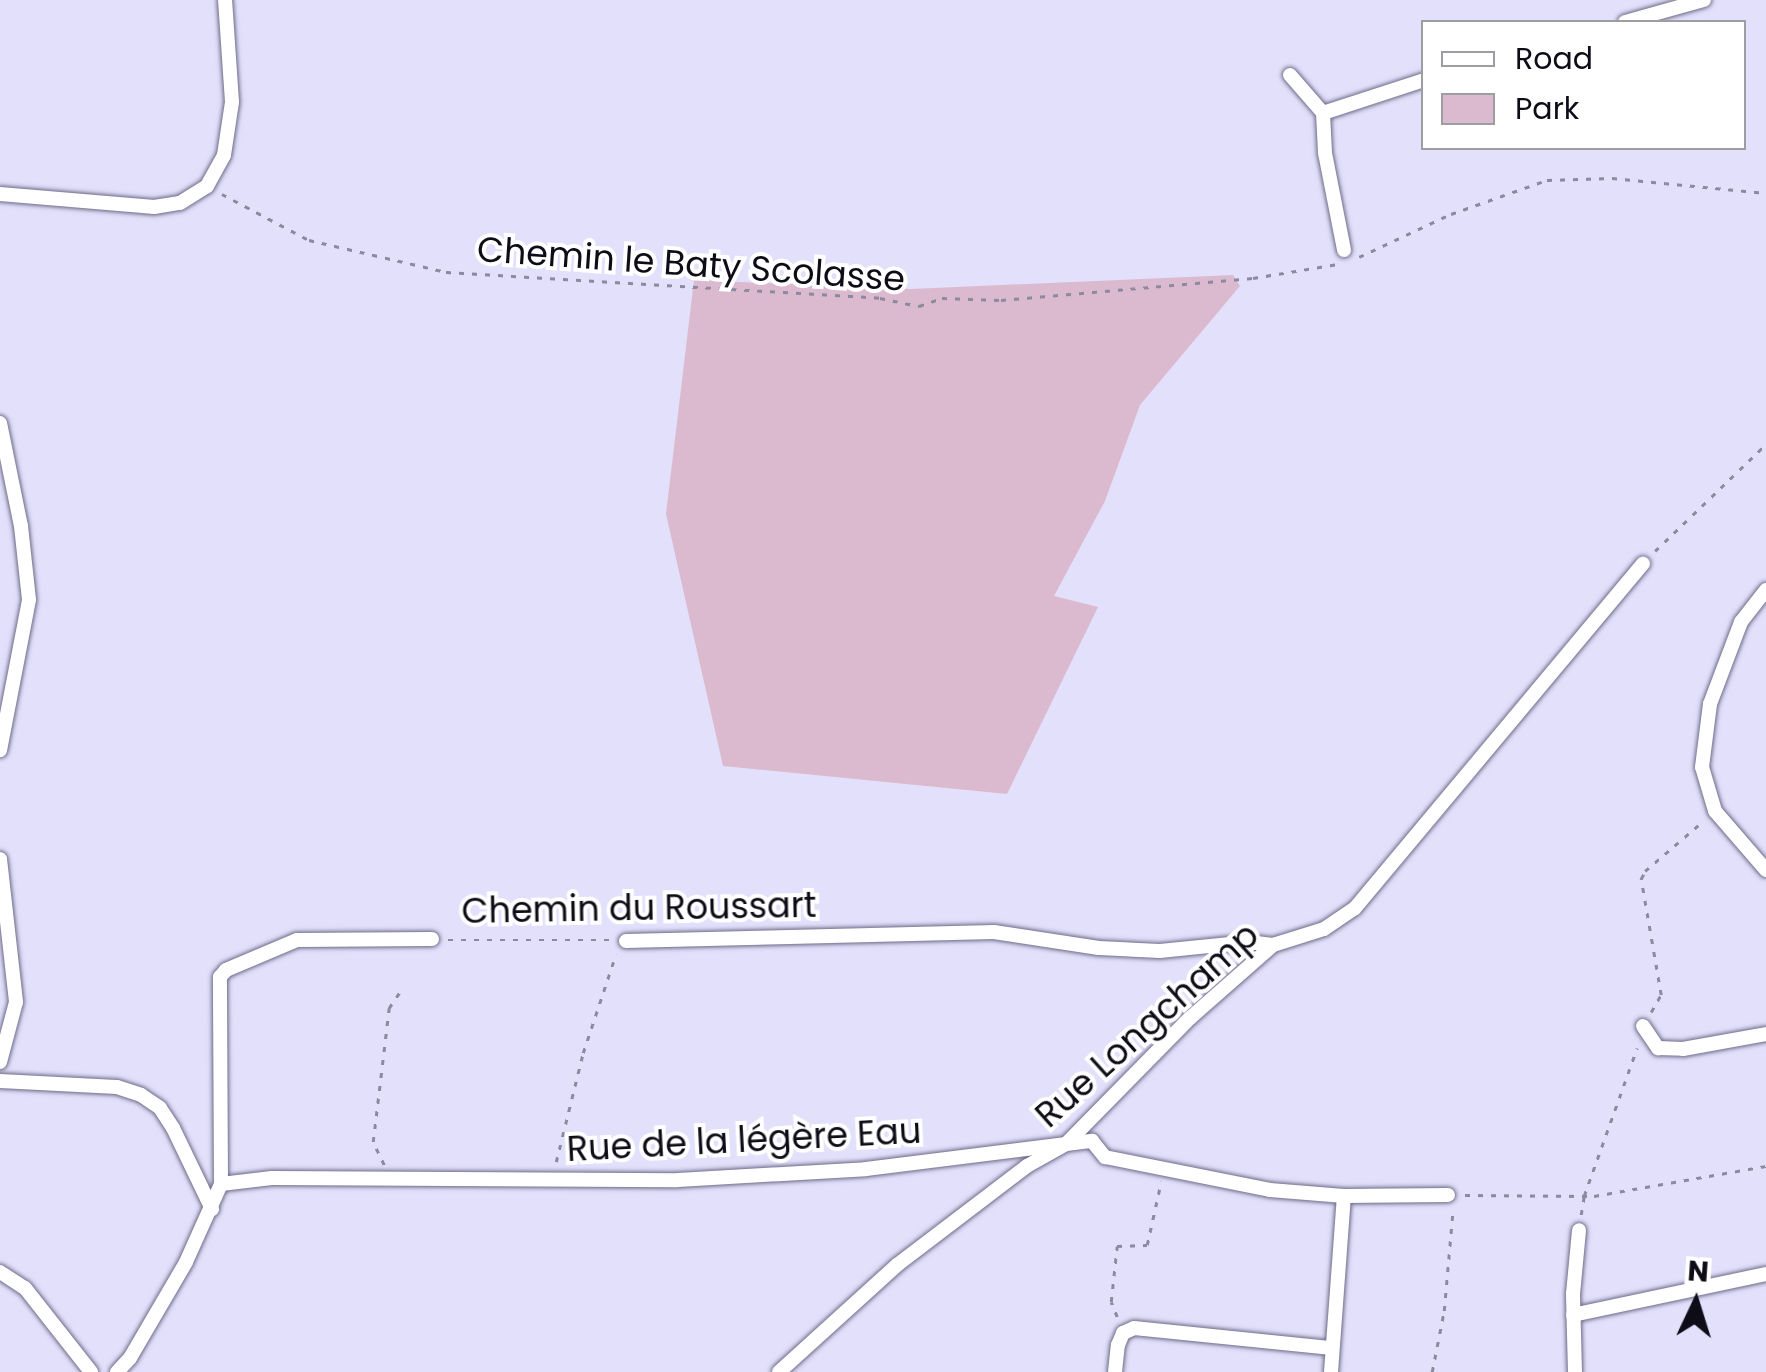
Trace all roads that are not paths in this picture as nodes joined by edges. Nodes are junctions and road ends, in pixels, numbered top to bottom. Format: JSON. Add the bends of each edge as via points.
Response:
{"nodes":[{"id":1,"x":225,"y":0,"type":"edge"},
{"id":2,"x":1704,"y":0,"type":"edge"},
{"id":3,"x":1632,"y":20,"type":"edge"},
{"id":4,"x":1290,"y":75,"type":"dead end"},
{"id":5,"x":1421,"y":81,"type":"edge"},
{"id":6,"x":1323,"y":112,"type":"junction"},
{"id":7,"x":0,"y":194,"type":"edge"},
{"id":8,"x":1349,"y":255,"type":"road end"},
{"id":9,"x":0,"y":423,"type":"edge"},
{"id":10,"x":1644,"y":563,"type":"road end"},
{"id":11,"x":1766,"y":590,"type":"edge"},
{"id":12,"x":0,"y":750,"type":"edge"},
{"id":13,"x":0,"y":859,"type":"edge"},
{"id":14,"x":1766,"y":870,"type":"edge"},
{"id":15,"x":432,"y":939,"type":"road end"},
{"id":16,"x":626,"y":940,"type":"road end"},
{"id":17,"x":1273,"y":945,"type":"junction"},
{"id":18,"x":1643,"y":1026,"type":"road end"},
{"id":19,"x":1766,"y":1034,"type":"edge"},
{"id":20,"x":0,"y":1062,"type":"edge"},
{"id":21,"x":0,"y":1081,"type":"edge"},
{"id":22,"x":1066,"y":1144,"type":"junction"},
{"id":23,"x":220,"y":1184,"type":"junction"},
{"id":24,"x":1448,"y":1195,"type":"road end"},
{"id":25,"x":1344,"y":1196,"type":"junction"},
{"id":26,"x":212,"y":1209,"type":"junction"},
{"id":27,"x":1579,"y":1230,"type":"road end"},
{"id":28,"x":0,"y":1272,"type":"edge"},
{"id":29,"x":1766,"y":1274,"type":"edge"},
{"id":30,"x":1574,"y":1315,"type":"junction"},
{"id":31,"x":1332,"y":1348,"type":"junction"},
{"id":32,"x":91,"y":1372,"type":"edge"},
{"id":33,"x":116,"y":1372,"type":"edge"},
{"id":34,"x":779,"y":1372,"type":"edge"},
{"id":35,"x":1115,"y":1372,"type":"edge"},
{"id":36,"x":1331,"y":1372,"type":"edge"},
{"id":37,"x":1576,"y":1372,"type":"edge"}],
"edges":[{"from":1,"to":7,"type":"street","via":[[232,102],[224,156],[207,186],[180,203],[154,208]]},
{"from":2,"to":3,"type":"street"},
{"from":4,"to":6,"type":"street"},
{"from":5,"to":6,"type":"street"},
{"from":6,"to":8,"type":"street","via":[[1325,153]]},
{"from":9,"to":12,"type":"street","via":[[22,526],[29,600]]},
{"from":10,"to":17,"type":"street","name":"Rue Longchamp","via":[[1355,908],[1324,929]]},
{"from":11,"to":14,"type":"street","via":[[1741,622],[1705,725],[1702,768],[1714,811]]},
{"from":13,"to":20,"type":"street","via":[[16,1015]]},
{"from":15,"to":23,"type":"street","name":"Chemin du Roussart","via":[[297,940],[226,970],[218,986]]},
{"from":16,"to":17,"type":"street","name":"Chemin du Roussart","via":[[994,932],[1160,951]]},
{"from":17,"to":22,"type":"street","name":"Rue Longchamp"},
{"from":18,"to":19,"type":"street","via":[[1658,1048]]},
{"from":21,"to":26,"type":"street","via":[[141,1094],[173,1128]]},
{"from":22,"to":23,"type":"street","name":"Rue de la légère Eau","via":[[842,1171],[678,1180],[272,1178]]},
{"from":22,"to":25,"type":"street","via":[[1092,1141],[1105,1157],[1164,1171]]},
{"from":22,"to":34,"type":"street","name":"Rue Longchamp","via":[[897,1265]]},
{"from":23,"to":26,"type":"street"},
{"from":24,"to":25,"type":"street"},
{"from":25,"to":31,"type":"street"},
{"from":26,"to":33,"type":"street"},
{"from":27,"to":30,"type":"street"},
{"from":28,"to":32,"type":"street","via":[[25,1288]]},
{"from":29,"to":30,"type":"street"},
{"from":30,"to":37,"type":"street"},
{"from":31,"to":35,"type":"street","via":[[1134,1328],[1123,1333]]},
{"from":31,"to":36,"type":"street"}]}
